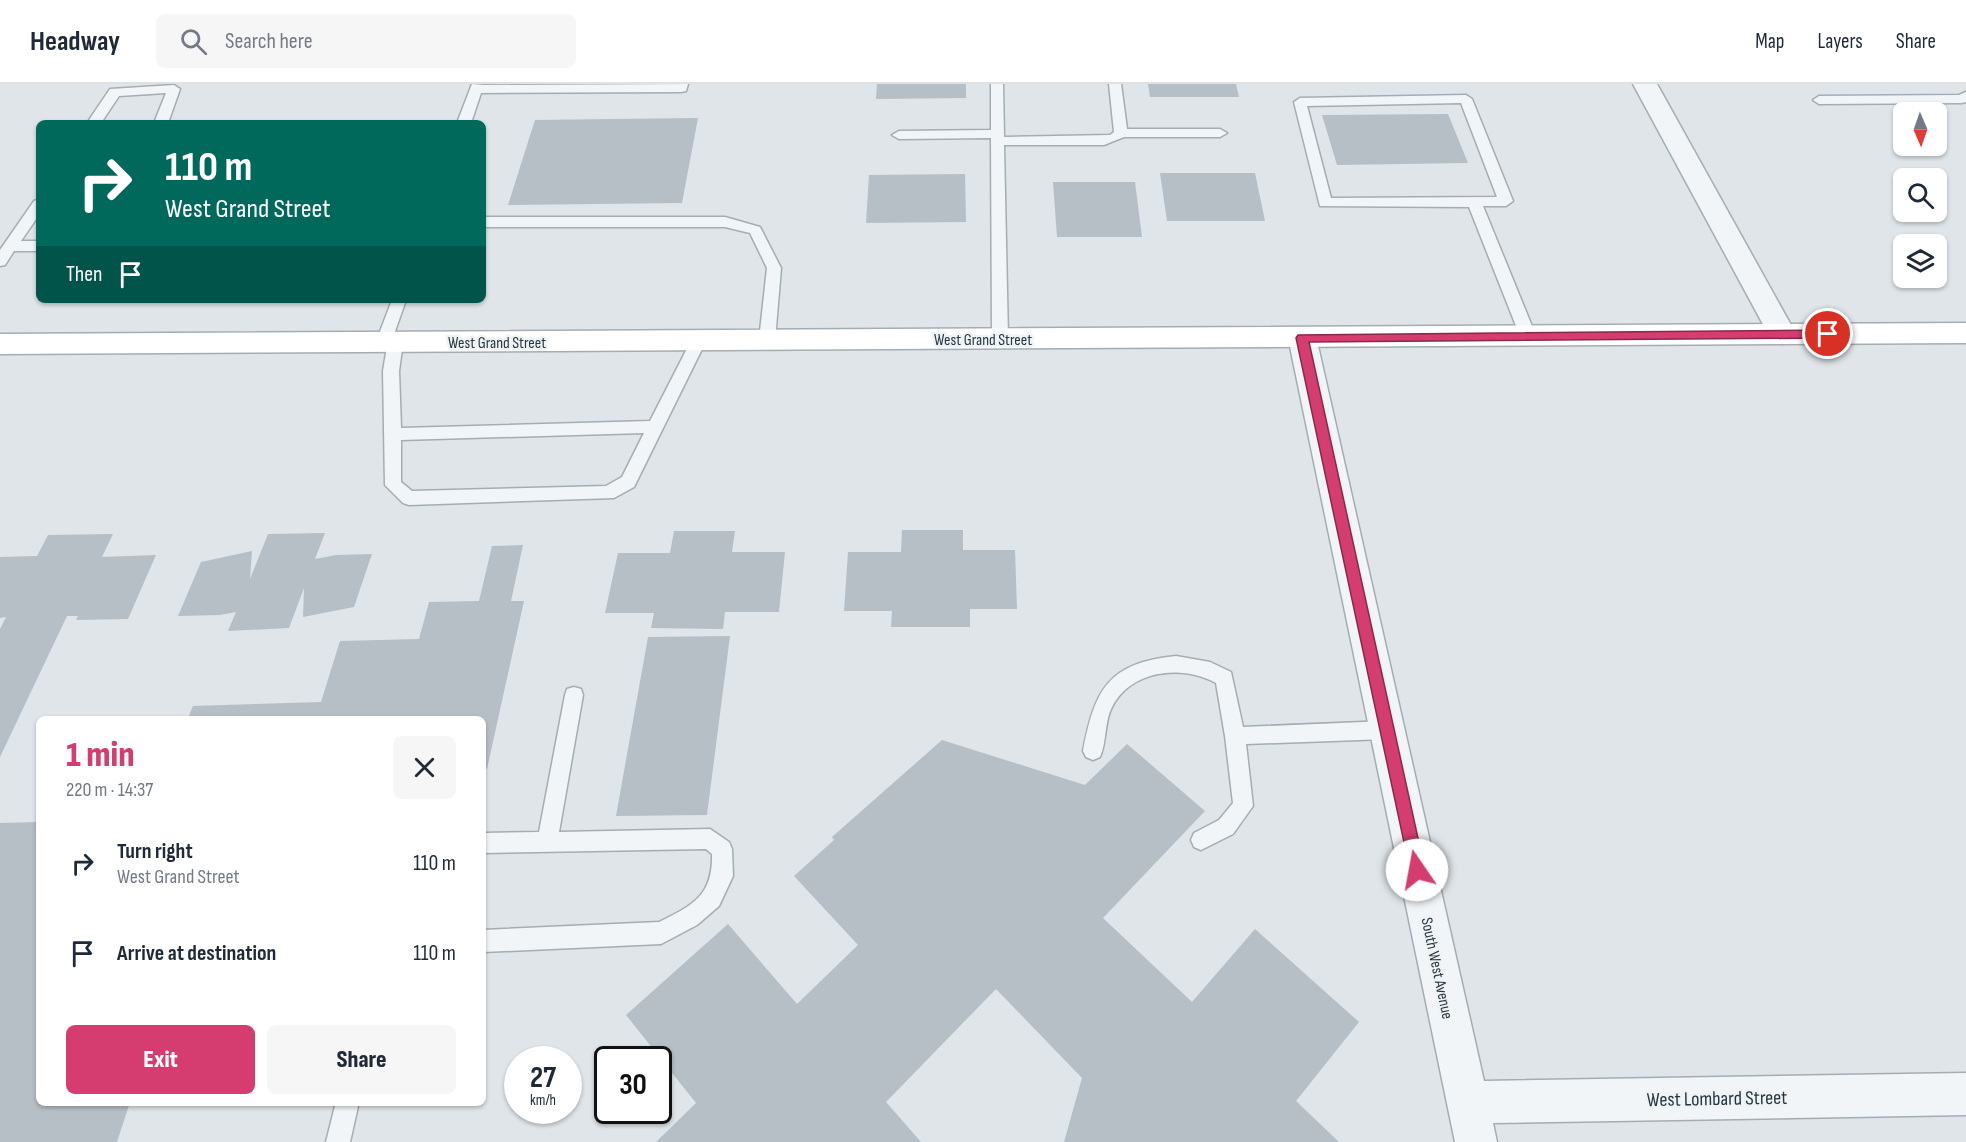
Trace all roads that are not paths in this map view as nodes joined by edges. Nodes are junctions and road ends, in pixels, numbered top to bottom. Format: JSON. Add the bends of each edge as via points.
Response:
{"nodes":[{"id":1,"x":682,"y":84,"type":"edge"},
{"id":2,"x":997,"y":84,"type":"edge"},
{"id":3,"x":1115,"y":84,"type":"edge"},
{"id":4,"x":1645,"y":84,"type":"edge"},
{"id":5,"x":477,"y":87,"type":"edge"},
{"id":6,"x":1966,"y":96,"type":"edge"},
{"id":7,"x":1819,"y":100,"type":"dead end"},
{"id":8,"x":96,"y":120,"type":"edge"},
{"id":9,"x":162,"y":120,"type":"edge"},
{"id":10,"x":465,"y":120,"type":"edge"},
{"id":11,"x":1121,"y":133,"type":"junction"},
{"id":12,"x":1220,"y":133,"type":"dead end"},
{"id":13,"x":898,"y":135,"type":"dead end"},
{"id":14,"x":998,"y":138,"type":"junction"},
{"id":15,"x":1474,"y":202,"type":"junction"},
{"id":16,"x":36,"y":208,"type":"edge"},
{"id":17,"x":486,"y":222,"type":"edge"},
{"id":18,"x":10,"y":246,"type":"junction"},
{"id":19,"x":36,"y":246,"type":"edge"},
{"id":20,"x":0,"y":261,"type":"edge"},
{"id":21,"x":398,"y":303,"type":"edge"},
{"id":22,"x":1966,"y":333,"type":"edge"},
{"id":23,"x":1782,"y":334,"type":"junction"},
{"id":24,"x":1528,"y":336,"type":"junction"},
{"id":25,"x":1302,"y":338,"type":"junction"},
{"id":26,"x":1000,"y":339,"type":"junction"},
{"id":27,"x":698,"y":340,"type":"junction"},
{"id":28,"x":766,"y":340,"type":"junction"},
{"id":29,"x":389,"y":342,"type":"junction"},
{"id":30,"x":0,"y":344,"type":"edge"},
{"id":31,"x":655,"y":427,"type":"junction"},
{"id":32,"x":393,"y":434,"type":"junction"},
{"id":33,"x":574,"y":695,"type":"dead end"},
{"id":34,"x":1387,"y":730,"type":"junction"},
{"id":35,"x":1235,"y":736,"type":"junction"},
{"id":36,"x":1093,"y":751,"type":"dead end"},
{"id":37,"x":1201,"y":840,"type":"dead end"},
{"id":38,"x":548,"y":842,"type":"junction"},
{"id":39,"x":486,"y":843,"type":"edge"},
{"id":40,"x":486,"y":941,"type":"edge"},
{"id":41,"x":1966,"y":1094,"type":"edge"},
{"id":42,"x":1467,"y":1102,"type":"junction"},
{"id":43,"x":347,"y":1106,"type":"edge"},
{"id":44,"x":338,"y":1142,"type":"edge"},
{"id":45,"x":1476,"y":1142,"type":"edge"}],
"edges":[{"from":1,"to":5,"type":"lane","via":[[681,88]]},
{"from":2,"to":14,"type":"lane"},
{"from":3,"to":11,"type":"lane"},
{"from":4,"to":23,"type":"street"},
{"from":5,"to":10,"type":"lane"},
{"from":6,"to":7,"type":"lane"},
{"from":8,"to":9,"type":"lane","via":[[115,92],[174,89]]},
{"from":11,"to":12,"type":"lane"},
{"from":11,"to":14,"type":"lane","via":[[1104,141]]},
{"from":13,"to":14,"type":"lane"},
{"from":14,"to":26,"type":"lane"},
{"from":15,"to":15,"type":"lane","via":[[1325,203],[1300,102],[1466,99],[1506,201]]},
{"from":15,"to":24,"type":"lane"},
{"from":16,"to":18,"type":"lane"},
{"from":17,"to":28,"type":"lane","via":[[725,222],[755,230],[774,268]]},
{"from":18,"to":19,"type":"lane"},
{"from":18,"to":20,"type":"lane"},
{"from":21,"to":29,"type":"lane"},
{"from":22,"to":23,"type":"main road","name":"West Grand Street"},
{"from":23,"to":24,"type":"main road","name":"West Grand Street"},
{"from":24,"to":25,"type":"main road","name":"West Grand Street"},
{"from":25,"to":26,"type":"main road","name":"West Grand Street"},
{"from":25,"to":34,"type":"street","name":"South West Avenue"},
{"from":26,"to":28,"type":"main road","name":"West Grand Street"},
{"from":27,"to":28,"type":"main road","name":"West Grand Street"},
{"from":27,"to":29,"type":"main road","name":"West Grand Street"},
{"from":27,"to":31,"type":"lane"},
{"from":29,"to":30,"type":"main road","name":"West Grand Street"},
{"from":29,"to":32,"type":"lane"},
{"from":31,"to":32,"type":"lane"},
{"from":31,"to":32,"type":"lane","via":[[628,482],[608,493],[409,498],[393,485]]},
{"from":33,"to":38,"type":"lane"},
{"from":34,"to":35,"type":"lane"},
{"from":34,"to":42,"type":"street","name":"South West Avenue"},
{"from":35,"to":36,"type":"lane","via":[[1224,678],[1210,668],[1179,663],[1149,668],[1121,683],[1104,704]]},
{"from":35,"to":37,"type":"lane","via":[[1243,806],[1226,827]]},
{"from":38,"to":39,"type":"lane"},
{"from":38,"to":40,"type":"lane","via":[[710,838],[722,849],[723,876],[712,899],[690,918],[661,933]]},
{"from":41,"to":42,"type":"street","name":"West Lombard Street"},
{"from":42,"to":45,"type":"street","name":"South West Avenue"},
{"from":43,"to":44,"type":"lane"}]}
